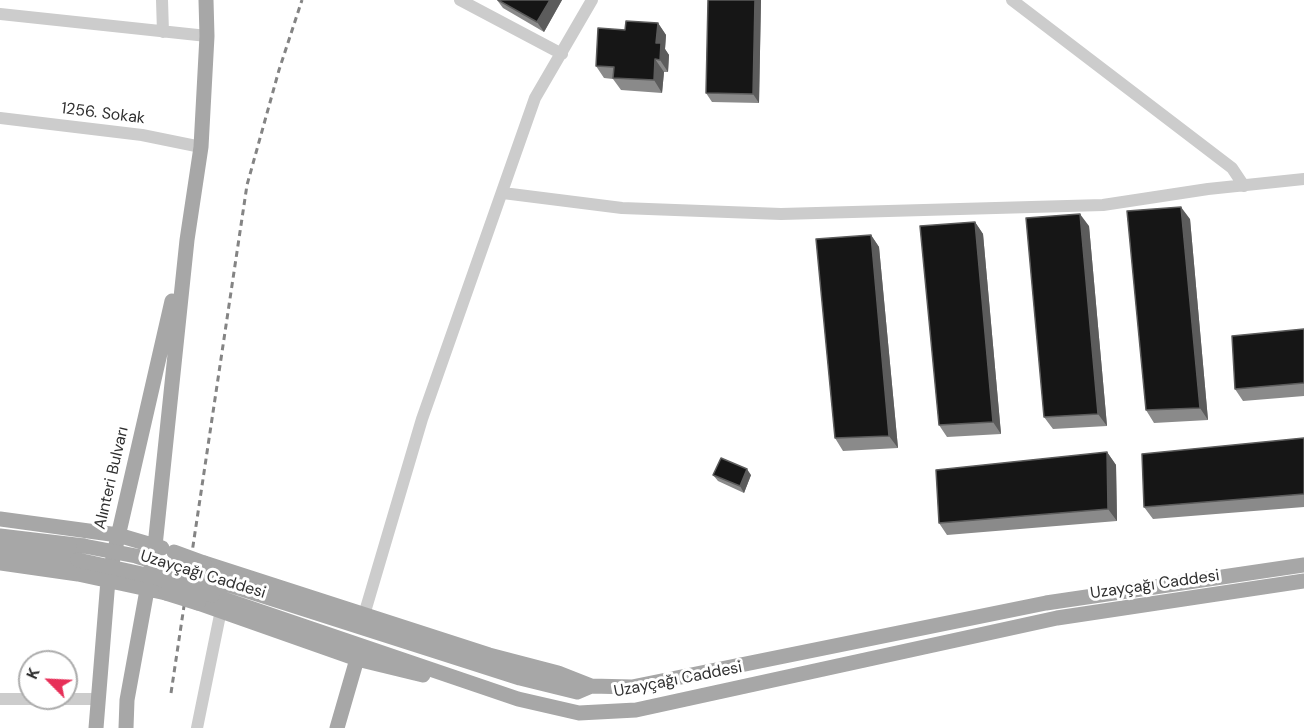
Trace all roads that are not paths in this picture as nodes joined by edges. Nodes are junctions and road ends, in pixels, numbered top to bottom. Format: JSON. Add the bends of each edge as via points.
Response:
{"nodes":[{"id":1,"x":162,"y":0,"type":"edge"},
{"id":2,"x":206,"y":0,"type":"edge"},
{"id":3,"x":460,"y":0,"type":"edge"},
{"id":4,"x":592,"y":0,"type":"edge"},
{"id":5,"x":1012,"y":0,"type":"edge"},
{"id":6,"x":0,"y":14,"type":"edge"},
{"id":7,"x":163,"y":32,"type":"junction"},
{"id":8,"x":207,"y":36,"type":"junction"},
{"id":9,"x":562,"y":54,"type":"junction"},
{"id":10,"x":0,"y":118,"type":"edge"},
{"id":11,"x":201,"y":147,"type":"junction"},
{"id":12,"x":1304,"y":179,"type":"edge"},
{"id":13,"x":1244,"y":186,"type":"junction"},
{"id":14,"x":502,"y":193,"type":"junction"},
{"id":15,"x":187,"y":240,"type":"junction"},
{"id":16,"x":0,"y":519,"type":"edge"},
{"id":17,"x":118,"y":535,"type":"junction"},
{"id":18,"x":0,"y":536,"type":"edge"},
{"id":19,"x":155,"y":546,"type":"junction"},
{"id":20,"x":0,"y":550,"type":"edge"},
{"id":21,"x":81,"y":553,"type":"junction"},
{"id":22,"x":0,"y":564,"type":"edge"},
{"id":23,"x":1304,"y":565,"type":"edge"},
{"id":24,"x":108,"y":580,"type":"junction"},
{"id":25,"x":1304,"y":581,"type":"edge"},
{"id":26,"x":146,"y":589,"type":"junction"},
{"id":27,"x":221,"y":610,"type":"junction"},
{"id":28,"x":364,"y":615,"type":"junction"},
{"id":29,"x":357,"y":659,"type":"junction"},
{"id":30,"x":591,"y":686,"type":"junction"},
{"id":31,"x":487,"y":689,"type":"junction"},
{"id":32,"x":0,"y":699,"type":"edge"},
{"id":33,"x":96,"y":699,"type":"junction"},
{"id":34,"x":96,"y":728,"type":"edge"},
{"id":35,"x":126,"y":728,"type":"edge"},
{"id":36,"x":197,"y":728,"type":"edge"},
{"id":37,"x":337,"y":728,"type":"edge"}],
"edges":[{"from":1,"to":7,"type":"street"},
{"from":2,"to":8,"type":"main road","name":"Alınteri Bulvarı"},
{"from":3,"to":9,"type":"street"},
{"from":4,"to":9,"type":"street"},
{"from":5,"to":13,"type":"street","via":[[1232,168]]},
{"from":6,"to":7,"type":"street"},
{"from":7,"to":8,"type":"street"},
{"from":8,"to":11,"type":"main road","name":"Alınteri Bulvarı"},
{"from":9,"to":14,"type":"street","via":[[535,98]]},
{"from":10,"to":11,"type":"street","name":"1256. Sokak","via":[[141,135]]},
{"from":11,"to":15,"type":"main road","name":"Alınteri Bulvarı"},
{"from":12,"to":13,"type":"street"},
{"from":13,"to":14,"type":"street","via":[[1103,205],[761,214],[622,208]]},
{"from":14,"to":28,"type":"street","via":[[422,419]]},
{"from":15,"to":17,"type":"main road","name":"Alınteri Bulvarı"},
{"from":15,"to":19,"type":"main road","name":"Alınteri Bulvarı"},
{"from":16,"to":17,"type":"main road"},
{"from":17,"to":19,"type":"main road"},
{"from":17,"to":24,"type":"main road","name":"Alınteri Bulvarı"},
{"from":18,"to":21,"type":"main road","name":"Uzayçağı Caddesi"},
{"from":19,"to":26,"type":"main road","name":"Alınteri Bulvarı"},
{"from":19,"to":28,"type":"main road","bridge":true},
{"from":20,"to":21,"type":"main road","name":"Uzayçağı Caddesi"},
{"from":21,"to":30,"type":"main road","name":"Uzayçağı Caddesi","bridge":true,"via":[[136,556],[520,678],[577,692]]},
{"from":21,"to":31,"type":"main road","name":"Uzayçağı Caddesi","bridge":true},
{"from":22,"to":24,"type":"main road"},
{"from":23,"to":30,"type":"main road","name":"Uzayçağı Caddesi","via":[[1046,603],[632,687]]},
{"from":24,"to":26,"type":"main road"},
{"from":24,"to":33,"type":"main road","name":"Alınteri Bulvarı"},
{"from":25,"to":31,"type":"main road","name":"Uzayçağı Caddesi","via":[[1057,618],[636,710],[579,713]]},
{"from":26,"to":27,"type":"main road","bridge":true},
{"from":26,"to":35,"type":"main road","name":"Alınteri Bulvarı"},
{"from":27,"to":29,"type":"main road"},
{"from":27,"to":36,"type":"street"},
{"from":28,"to":30,"type":"main road"},
{"from":29,"to":31,"type":"main road"},
{"from":29,"to":37,"type":"main road"},
{"from":32,"to":33,"type":"street"},
{"from":33,"to":34,"type":"main road","name":"Alınteri Bulvarı"}]}
